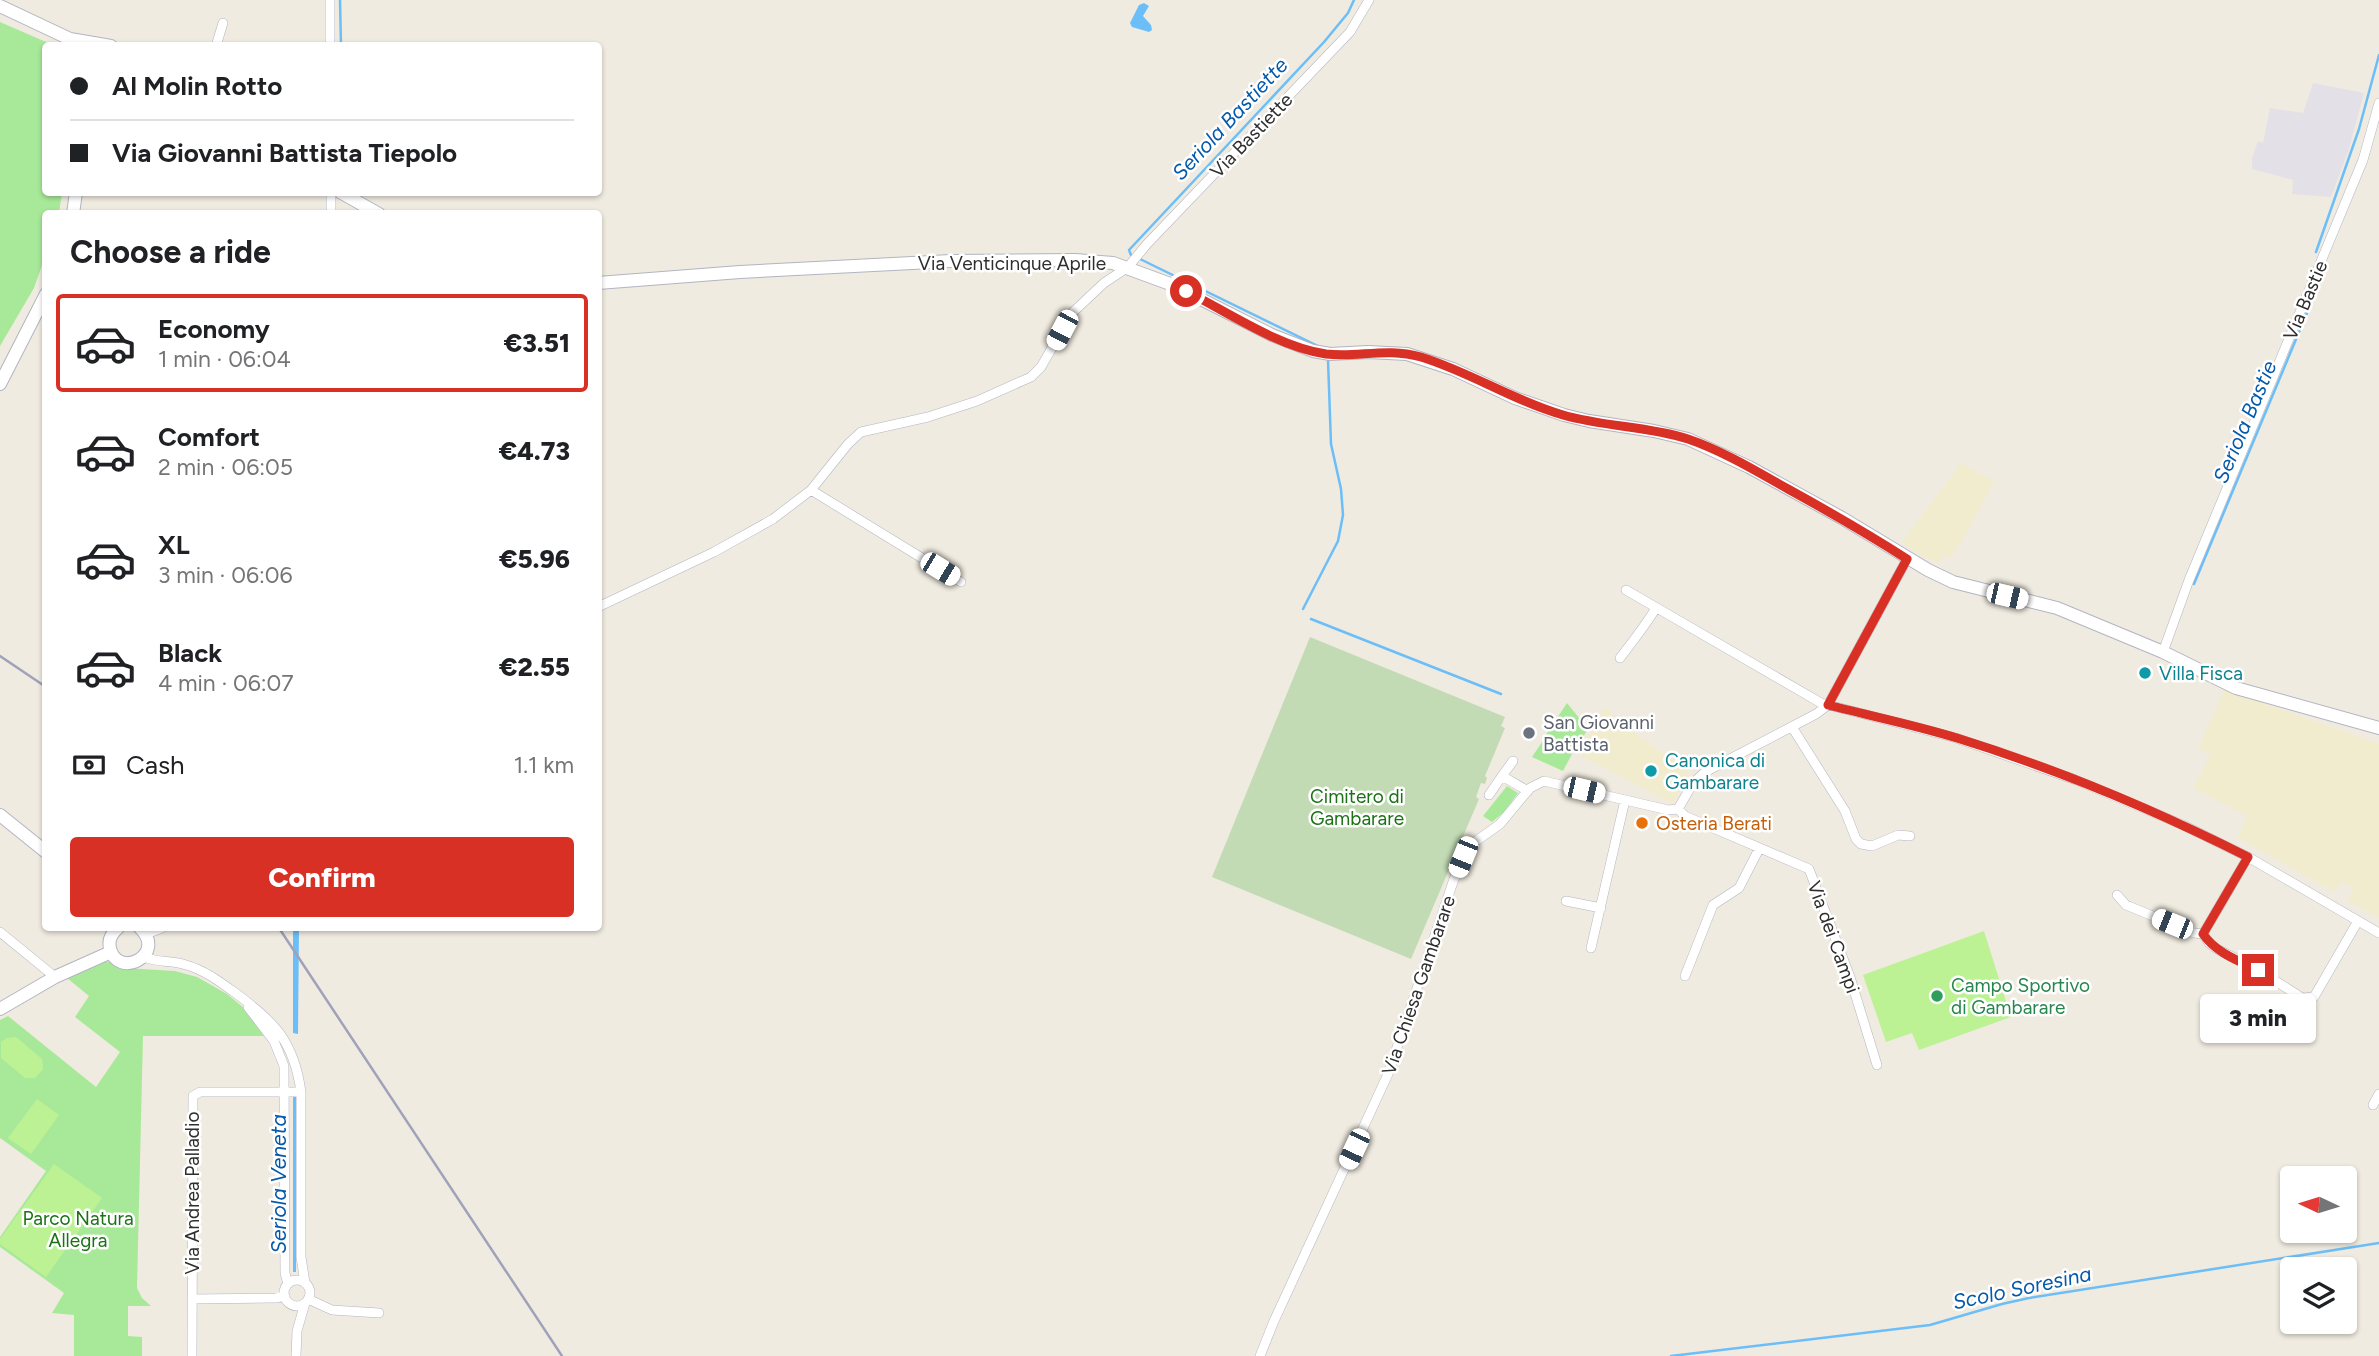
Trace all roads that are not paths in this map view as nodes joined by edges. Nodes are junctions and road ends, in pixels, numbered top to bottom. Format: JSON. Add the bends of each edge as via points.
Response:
{"nodes":[{"id":1,"x":330,"y":0,"type":"edge"},
{"id":2,"x":1369,"y":0,"type":"edge"},
{"id":3,"x":0,"y":6,"type":"edge"},
{"id":4,"x":223,"y":23,"type":"dead end"},
{"id":5,"x":74,"y":42,"type":"edge"},
{"id":6,"x":217,"y":42,"type":"edge"},
{"id":7,"x":330,"y":42,"type":"edge"},
{"id":8,"x":2379,"y":103,"type":"edge"},
{"id":9,"x":347,"y":196,"type":"edge"},
{"id":10,"x":372,"y":210,"type":"edge"},
{"id":11,"x":1128,"y":267,"type":"junction"},
{"id":12,"x":602,"y":283,"type":"edge"},
{"id":13,"x":42,"y":301,"type":"edge"},
{"id":14,"x":0,"y":384,"type":"edge"},
{"id":15,"x":811,"y":490,"type":"junction"},
{"id":16,"x":1907,"y":559,"type":"junction"},
{"id":17,"x":961,"y":582,"type":"dead end"},
{"id":18,"x":1626,"y":590,"type":"dead end"},
{"id":19,"x":602,"y":605,"type":"edge"},
{"id":20,"x":1656,"y":608,"type":"junction"},
{"id":21,"x":2163,"y":652,"type":"junction"},
{"id":22,"x":1620,"y":658,"type":"dead end"},
{"id":23,"x":1828,"y":705,"type":"junction"},
{"id":24,"x":1792,"y":727,"type":"junction"},
{"id":25,"x":2379,"y":728,"type":"edge"},
{"id":26,"x":1513,"y":761,"type":"dead end"},
{"id":27,"x":1502,"y":776,"type":"junction"},
{"id":28,"x":1528,"y":791,"type":"junction"},
{"id":29,"x":1489,"y":795,"type":"dead end"},
{"id":30,"x":1625,"y":800,"type":"junction"},
{"id":31,"x":1678,"y":809,"type":"junction"},
{"id":32,"x":0,"y":815,"type":"edge"},
{"id":33,"x":1910,"y":836,"type":"dead end"},
{"id":34,"x":42,"y":849,"type":"edge"},
{"id":35,"x":1759,"y":849,"type":"junction"},
{"id":36,"x":2248,"y":857,"type":"junction"},
{"id":37,"x":2118,"y":895,"type":"dead end"},
{"id":38,"x":1566,"y":901,"type":"dead end"},
{"id":39,"x":1601,"y":908,"type":"junction"},
{"id":40,"x":2358,"y":920,"type":"junction"},
{"id":41,"x":116,"y":931,"type":"edge"},
{"id":42,"x":143,"y":931,"type":"edge"},
{"id":43,"x":0,"y":932,"type":"edge"},
{"id":44,"x":2379,"y":933,"type":"edge"},
{"id":45,"x":2203,"y":934,"type":"junction"},
{"id":46,"x":1591,"y":948,"type":"dead end"},
{"id":47,"x":111,"y":952,"type":"junction"},
{"id":48,"x":144,"y":957,"type":"junction"},
{"id":49,"x":1685,"y":976,"type":"dead end"},
{"id":50,"x":55,"y":977,"type":"junction"},
{"id":51,"x":238,"y":995,"type":"junction"},
{"id":52,"x":0,"y":1009,"type":"edge"},
{"id":53,"x":1877,"y":1065,"type":"dead end"},
{"id":54,"x":285,"y":1092,"type":"junction"},
{"id":55,"x":301,"y":1092,"type":"junction"},
{"id":56,"x":2379,"y":1094,"type":"edge"},
{"id":57,"x":2372,"y":1105,"type":"dead end"},
{"id":58,"x":288,"y":1283,"type":"junction"},
{"id":59,"x":305,"y":1283,"type":"junction"},
{"id":60,"x":192,"y":1299,"type":"junction"},
{"id":61,"x":287,"y":1299,"type":"junction"},
{"id":62,"x":306,"y":1301,"type":"junction"},
{"id":63,"x":379,"y":1313,"type":"dead end"},
{"id":64,"x":297,"y":1331,"type":"junction"},
{"id":65,"x":192,"y":1356,"type":"edge"},
{"id":66,"x":296,"y":1356,"type":"edge"},
{"id":67,"x":1260,"y":1356,"type":"edge"}],
"edges":[{"from":1,"to":7,"type":"street"},
{"from":2,"to":11,"type":"street","name":"Via Bastiette","via":[[1350,32]]},
{"from":3,"to":5,"type":"street"},
{"from":4,"to":6,"type":"street"},
{"from":8,"to":21,"type":"street","name":"Via Bastie","via":[[2363,160]]},
{"from":9,"to":10,"type":"street"},
{"from":11,"to":12,"type":"street","name":"Via Venticinque Aprile","via":[[1075,260],[951,261]]},
{"from":11,"to":15,"type":"street","name":"Via Bastiette","via":[[1072,313],[1031,377],[928,417],[861,432]]},
{"from":11,"to":16,"type":"street","name":"Via Venticinque Aprile","via":[[1313,351],[1407,354],[1564,415],[1688,439],[1761,473]]},
{"from":13,"to":14,"type":"street"},
{"from":15,"to":17,"type":"street"},
{"from":15,"to":19,"type":"street","name":"Via Bastiette","via":[[750,533]]},
{"from":16,"to":21,"type":"street","name":"Via Venticinque Aprile","via":[[1963,586],[2057,608]]},
{"from":16,"to":23,"type":"street"},
{"from":18,"to":20,"type":"street"},
{"from":20,"to":22,"type":"street","via":[[1638,639]]},
{"from":20,"to":23,"type":"street"},
{"from":21,"to":25,"type":"street","name":"Via Venticinque Aprile","via":[[2236,688]]},
{"from":23,"to":24,"type":"street"},
{"from":23,"to":36,"type":"street","via":[[1956,738],[2064,776]]},
{"from":24,"to":31,"type":"street","via":[[1696,778]]},
{"from":24,"to":33,"type":"street","via":[[1861,844],[1872,846],[1898,835]]},
{"from":26,"to":27,"type":"street"},
{"from":27,"to":28,"type":"street"},
{"from":27,"to":29,"type":"street"},
{"from":28,"to":30,"type":"street","via":[[1544,781]]},
{"from":28,"to":67,"type":"street","name":"Via Chiesa Gambarare","via":[[1463,857],[1388,1074]]},
{"from":30,"to":31,"type":"street"},
{"from":30,"to":39,"type":"street"},
{"from":31,"to":35,"type":"street","name":"Via dei Campi"},
{"from":32,"to":34,"type":"street"},
{"from":35,"to":49,"type":"street","via":[[1739,888],[1713,905]]},
{"from":35,"to":53,"type":"street","name":"Via dei Campi","via":[[1803,865],[1814,877]]},
{"from":36,"to":40,"type":"street"},
{"from":36,"to":45,"type":"street"},
{"from":37,"to":45,"type":"street","via":[[2126,905]]},
{"from":38,"to":39,"type":"street"},
{"from":39,"to":46,"type":"street"},
{"from":40,"to":44,"type":"street"},
{"from":40,"to":45,"type":"street","via":[[2314,997],[2308,998],[2217,949]]},
{"from":41,"to":47,"type":"street","via":[[110,938]]},
{"from":42,"to":48,"type":"street","via":[[148,946]]},
{"from":43,"to":50,"type":"street"},
{"from":47,"to":48,"type":"street","via":[[124,963]]},
{"from":47,"to":50,"type":"street"},
{"from":48,"to":51,"type":"street","via":[[187,965]]},
{"from":50,"to":52,"type":"street"},
{"from":51,"to":54,"type":"street","via":[[278,1050]]},
{"from":51,"to":55,"type":"street","via":[[260,1010],[284,1040],[297,1067]]},
{"from":54,"to":55,"type":"street"},
{"from":54,"to":58,"type":"street"},
{"from":54,"to":60,"type":"street","name":"Via Andrea Palladio","via":[[200,1092],[193,1096]]},
{"from":55,"to":59,"type":"street"},
{"from":56,"to":57,"type":"street"},
{"from":58,"to":59,"type":"street"},
{"from":58,"to":61,"type":"street"},
{"from":59,"to":62,"type":"street","via":[[310,1292]]},
{"from":60,"to":61,"type":"street","name":"Via Andrea Palladio"},
{"from":60,"to":65,"type":"street","name":"Via Andrea Palladio"},
{"from":61,"to":62,"type":"street","via":[[299,1305]]},
{"from":61,"to":64,"type":"street"},
{"from":62,"to":63,"type":"street","via":[[332,1310]]},
{"from":62,"to":64,"type":"street"},
{"from":64,"to":66,"type":"street"}]}
